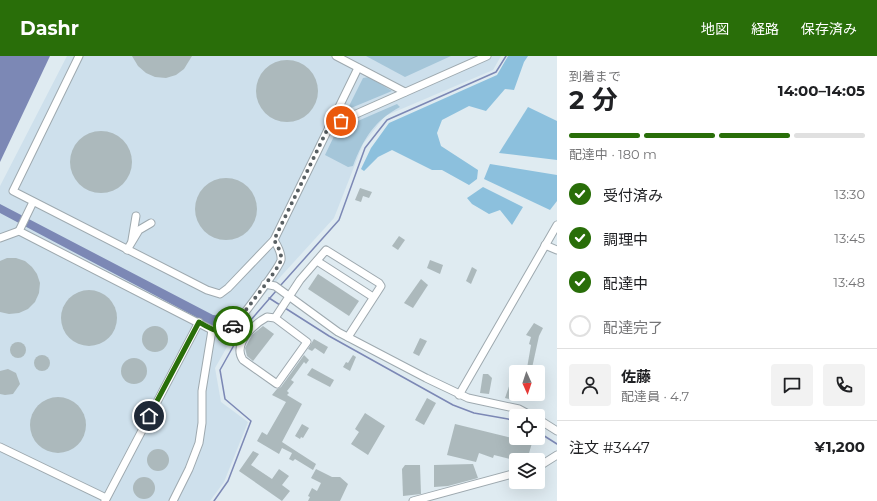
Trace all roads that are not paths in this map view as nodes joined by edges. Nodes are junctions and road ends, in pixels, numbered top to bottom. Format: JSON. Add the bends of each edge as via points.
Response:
{"nodes":[{"id":1,"x":79,"y":56,"type":"edge"},
{"id":2,"x":336,"y":56,"type":"edge"},
{"id":3,"x":487,"y":56,"type":"edge"},
{"id":4,"x":358,"y":68,"type":"junction"},
{"id":5,"x":405,"y":92,"type":"junction"},
{"id":6,"x":329,"y":126,"type":"junction"},
{"id":7,"x":31,"y":205,"type":"junction"},
{"id":8,"x":136,"y":216,"type":"dead end"},
{"id":9,"x":151,"y":223,"type":"dead end"},
{"id":10,"x":557,"y":225,"type":"edge"},
{"id":11,"x":20,"y":229,"type":"junction"},
{"id":12,"x":0,"y":238,"type":"edge"},
{"id":13,"x":132,"y":240,"type":"junction"},
{"id":14,"x":274,"y":240,"type":"junction"},
{"id":15,"x":545,"y":245,"type":"junction"},
{"id":16,"x":127,"y":250,"type":"junction"},
{"id":17,"x":557,"y":250,"type":"edge"},
{"id":18,"x":317,"y":261,"type":"junction"},
{"id":19,"x":265,"y":284,"type":"junction"},
{"id":20,"x":286,"y":295,"type":"junction"},
{"id":21,"x":374,"y":297,"type":"junction"},
{"id":22,"x":275,"y":318,"type":"junction"},
{"id":23,"x":199,"y":322,"type":"junction"},
{"id":24,"x":212,"y":330,"type":"junction"},
{"id":25,"x":348,"y":337,"type":"junction"},
{"id":26,"x":459,"y":395,"type":"junction"},
{"id":27,"x":519,"y":409,"type":"edge"},
{"id":28,"x":545,"y":423,"type":"edge"},
{"id":29,"x":557,"y":431,"type":"edge"},
{"id":30,"x":0,"y":447,"type":"edge"},
{"id":31,"x":557,"y":455,"type":"edge"},
{"id":32,"x":545,"y":463,"type":"edge"},
{"id":33,"x":509,"y":475,"type":"edge"},
{"id":34,"x":106,"y":500,"type":"edge"},
{"id":35,"x":173,"y":501,"type":"edge"},
{"id":36,"x":413,"y":501,"type":"edge"}],
"edges":[{"from":1,"to":7,"type":"street","via":[[13,190]]},
{"from":2,"to":4,"type":"street"},
{"from":3,"to":5,"type":"street"},
{"from":4,"to":5,"type":"street"},
{"from":4,"to":6,"type":"street"},
{"from":5,"to":6,"type":"street"},
{"from":6,"to":14,"type":"street"},
{"from":7,"to":11,"type":"street"},
{"from":7,"to":16,"type":"street"},
{"from":8,"to":13,"type":"street"},
{"from":9,"to":13,"type":"street","via":[[139,230]]},
{"from":10,"to":15,"type":"street"},
{"from":11,"to":12,"type":"street"},
{"from":11,"to":23,"type":"street"},
{"from":13,"to":16,"type":"street"},
{"from":14,"to":16,"type":"street","via":[[220,294]]},
{"from":14,"to":19,"type":"street","via":[[281,260]]},
{"from":15,"to":17,"type":"street"},
{"from":15,"to":26,"type":"street"},
{"from":18,"to":20,"type":"street"},
{"from":18,"to":21,"type":"street"},
{"from":18,"to":21,"type":"street","via":[[326,250],[380,283],[381,286]]},
{"from":19,"to":20,"type":"street","via":[[275,286]]},
{"from":19,"to":24,"type":"street","via":[[230,329]]},
{"from":20,"to":22,"type":"street","via":[[283,307]]},
{"from":20,"to":25,"type":"street"},
{"from":21,"to":25,"type":"street"},
{"from":22,"to":22,"type":"street","via":[[307,342],[277,384],[242,360],[238,351],[245,336],[257,322],[267,317]]},
{"from":23,"to":24,"type":"street"},
{"from":23,"to":34,"type":"street"},
{"from":24,"to":35,"type":"street","via":[[202,391],[199,443]]},
{"from":25,"to":26,"type":"street"},
{"from":26,"to":27,"type":"street"},
{"from":28,"to":29,"type":"street"},
{"from":30,"to":34,"type":"street"},
{"from":31,"to":32,"type":"street"},
{"from":33,"to":36,"type":"street"}]}
